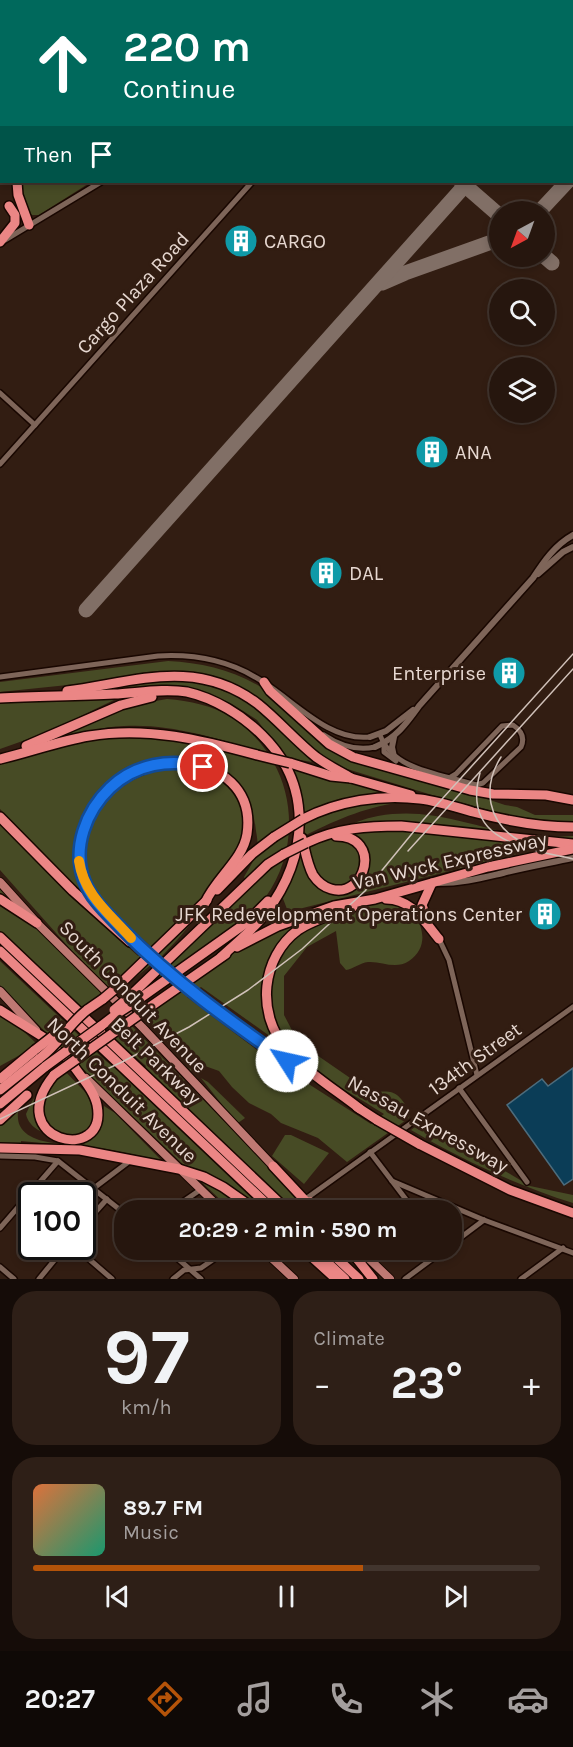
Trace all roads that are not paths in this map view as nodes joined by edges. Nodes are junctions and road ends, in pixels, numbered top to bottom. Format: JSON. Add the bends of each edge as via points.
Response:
{"nodes":[{"id":1,"x":17,"y":183,"type":"edge"},
{"id":2,"x":99,"y":183,"type":"edge"},
{"id":3,"x":251,"y":183,"type":"edge"},
{"id":4,"x":0,"y":200,"type":"edge"},
{"id":5,"x":9,"y":206,"type":"junction"},
{"id":6,"x":29,"y":225,"type":"junction"},
{"id":7,"x":0,"y":242,"type":"edge"},
{"id":8,"x":0,"y":393,"type":"edge"},
{"id":9,"x":35,"y":425,"type":"junction"},
{"id":10,"x":0,"y":464,"type":"edge"},
{"id":11,"x":573,"y":535,"type":"edge"},
{"id":12,"x":573,"y":547,"type":"edge"},
{"id":13,"x":533,"y":578,"type":"junction"},
{"id":14,"x":0,"y":677,"type":"edge"},
{"id":15,"x":264,"y":682,"type":"junction"},
{"id":16,"x":5,"y":698,"type":"edge"},
{"id":17,"x":208,"y":700,"type":"junction"},
{"id":18,"x":289,"y":700,"type":"junction"},
{"id":19,"x":418,"y":706,"type":"junction"},
{"id":20,"x":380,"y":735,"type":"junction"},
{"id":21,"x":395,"y":736,"type":"junction"},
{"id":22,"x":370,"y":737,"type":"joint"},
{"id":23,"x":375,"y":747,"type":"joint"},
{"id":24,"x":384,"y":748,"type":"junction"},
{"id":25,"x":366,"y":749,"type":"junction"},
{"id":26,"x":0,"y":757,"type":"edge"},
{"id":27,"x":394,"y":757,"type":"junction"},
{"id":28,"x":403,"y":763,"type":"junction"},
{"id":29,"x":450,"y":777,"type":"junction"},
{"id":30,"x":351,"y":778,"type":"junction"},
{"id":31,"x":422,"y":799,"type":"junction"},
{"id":32,"x":573,"y":800,"type":"edge"},
{"id":33,"x":0,"y":817,"type":"edge"},
{"id":34,"x":300,"y":819,"type":"junction"},
{"id":35,"x":573,"y":827,"type":"edge"},
{"id":36,"x":322,"y":836,"type":"junction"},
{"id":37,"x":573,"y":844,"type":"edge"},
{"id":38,"x":570,"y":851,"type":"edge"},
{"id":39,"x":573,"y":858,"type":"edge"},
{"id":40,"x":0,"y":882,"type":"edge"},
{"id":41,"x":432,"y":884,"type":"junction"},
{"id":42,"x":0,"y":899,"type":"edge"},
{"id":43,"x":375,"y":899,"type":"junction"},
{"id":44,"x":205,"y":903,"type":"junction"},
{"id":45,"x":37,"y":923,"type":"junction"},
{"id":46,"x":0,"y":937,"type":"edge"},
{"id":47,"x":439,"y":939,"type":"junction"},
{"id":48,"x":0,"y":952,"type":"edge"},
{"id":49,"x":144,"y":952,"type":"junction"},
{"id":50,"x":221,"y":957,"type":"junction"},
{"id":51,"x":0,"y":992,"type":"edge"},
{"id":52,"x":130,"y":1001,"type":"junction"},
{"id":53,"x":573,"y":1007,"type":"edge"},
{"id":54,"x":0,"y":1010,"type":"edge"},
{"id":55,"x":43,"y":1036,"type":"junction"},
{"id":56,"x":37,"y":1057,"type":"junction"},
{"id":57,"x":73,"y":1065,"type":"junction"},
{"id":58,"x":0,"y":1070,"type":"edge"},
{"id":59,"x":477,"y":1075,"type":"junction"},
{"id":60,"x":0,"y":1079,"type":"edge"},
{"id":61,"x":459,"y":1088,"type":"junction"},
{"id":62,"x":36,"y":1089,"type":"junction"},
{"id":63,"x":0,"y":1090,"type":"edge"},
{"id":64,"x":0,"y":1104,"type":"edge"},
{"id":65,"x":360,"y":1109,"type":"junction"},
{"id":66,"x":21,"y":1113,"type":"dead end"},
{"id":67,"x":0,"y":1120,"type":"edge"},
{"id":68,"x":38,"y":1135,"type":"dead end"},
{"id":69,"x":0,"y":1148,"type":"edge"},
{"id":70,"x":370,"y":1152,"type":"junction"},
{"id":71,"x":0,"y":1156,"type":"edge"},
{"id":72,"x":132,"y":1159,"type":"junction"},
{"id":73,"x":58,"y":1161,"type":"junction"},
{"id":74,"x":273,"y":1166,"type":"junction"},
{"id":75,"x":179,"y":1168,"type":"junction"},
{"id":76,"x":392,"y":1181,"type":"junction"},
{"id":77,"x":86,"y":1182,"type":"edge"},
{"id":78,"x":527,"y":1182,"type":"dead end"},
{"id":79,"x":96,"y":1186,"type":"edge"},
{"id":80,"x":96,"y":1190,"type":"edge"},
{"id":81,"x":201,"y":1190,"type":"junction"},
{"id":82,"x":307,"y":1198,"type":"joint"},
{"id":83,"x":107,"y":1199,"type":"junction"},
{"id":84,"x":186,"y":1200,"type":"edge"},
{"id":85,"x":212,"y":1200,"type":"edge"},
{"id":86,"x":242,"y":1200,"type":"edge"},
{"id":87,"x":262,"y":1200,"type":"edge"},
{"id":88,"x":276,"y":1200,"type":"edge"},
{"id":89,"x":305,"y":1200,"type":"edge"},
{"id":90,"x":406,"y":1200,"type":"edge"},
{"id":91,"x":114,"y":1205,"type":"edge"},
{"id":92,"x":96,"y":1211,"type":"edge"},
{"id":93,"x":573,"y":1212,"type":"edge"},
{"id":94,"x":484,"y":1220,"type":"junction"},
{"id":95,"x":0,"y":1228,"type":"edge"},
{"id":96,"x":462,"y":1236,"type":"edge"},
{"id":97,"x":563,"y":1248,"type":"junction"},
{"id":98,"x":573,"y":1252,"type":"edge"},
{"id":99,"x":55,"y":1260,"type":"edge"},
{"id":100,"x":90,"y":1260,"type":"edge"},
{"id":101,"x":180,"y":1260,"type":"edge"},
{"id":102,"x":213,"y":1260,"type":"edge"},
{"id":103,"x":274,"y":1260,"type":"edge"},
{"id":104,"x":315,"y":1260,"type":"edge"},
{"id":105,"x":325,"y":1260,"type":"edge"},
{"id":106,"x":339,"y":1260,"type":"edge"},
{"id":107,"x":358,"y":1260,"type":"edge"},
{"id":108,"x":370,"y":1260,"type":"edge"},
{"id":109,"x":430,"y":1260,"type":"edge"},
{"id":110,"x":0,"y":1268,"type":"edge"},
{"id":111,"x":191,"y":1270,"type":"junction"},
{"id":112,"x":14,"y":1279,"type":"edge"},
{"id":113,"x":39,"y":1279,"type":"edge"},
{"id":114,"x":112,"y":1279,"type":"edge"},
{"id":115,"x":173,"y":1279,"type":"edge"},
{"id":116,"x":201,"y":1279,"type":"edge"},
{"id":117,"x":294,"y":1279,"type":"edge"},
{"id":118,"x":336,"y":1279,"type":"edge"},
{"id":119,"x":345,"y":1279,"type":"edge"},
{"id":120,"x":360,"y":1279,"type":"edge"},
{"id":121,"x":373,"y":1279,"type":"edge"},
{"id":122,"x":390,"y":1279,"type":"edge"},
{"id":123,"x":405,"y":1279,"type":"edge"},
{"id":124,"x":521,"y":1279,"type":"edge"}],
"edges":[{"from":1,"to":6,"type":"highway"},
{"from":2,"to":6,"type":"street"},
{"from":3,"to":9,"type":"street","name":"Cargo Plaza Road"},
{"from":4,"to":5,"type":"highway"},
{"from":5,"to":6,"type":"highway"},
{"from":5,"to":7,"type":"highway","via":[[15,223]]},
{"from":6,"to":7,"type":"street"},
{"from":8,"to":9,"type":"street"},
{"from":9,"to":10,"type":"street","name":"Cargo Plaza Road"},
{"from":11,"to":13,"type":"street","via":[[553,550]]},
{"from":12,"to":13,"type":"street"},
{"from":13,"to":19,"type":"street"},
{"from":14,"to":15,"type":"street","via":[[177,656],[226,664]]},
{"from":15,"to":18,"type":"street"},
{"from":15,"to":32,"type":"highway","via":[[321,738],[344,753],[470,790]]},
{"from":16,"to":17,"type":"highway","via":[[172,691]]},
{"from":16,"to":30,"type":"highway","via":[[155,675],[203,678],[250,699],[317,758]]},
{"from":17,"to":26,"type":"highway","via":[[170,696],[130,701]]},
{"from":17,"to":34,"type":"highway","via":[[244,719],[273,746],[293,779]]},
{"from":18,"to":22,"type":"street","via":[[334,732],[352,738]]},
{"from":18,"to":25,"type":"street","via":[[335,742]]},
{"from":19,"to":20,"type":"street"},
{"from":19,"to":21,"type":"street"},
{"from":20,"to":22,"type":"street"},
{"from":20,"to":24,"type":"street"},
{"from":21,"to":24,"type":"street"},
{"from":21,"to":27,"type":"street"},
{"from":23,"to":24,"type":"street"},
{"from":23,"to":25,"type":"street"},
{"from":24,"to":25,"type":"street"},
{"from":24,"to":27,"type":"street"},
{"from":24,"to":28,"type":"street","via":[[389,758]]},
{"from":26,"to":30,"type":"highway","bridge":true,"via":[[77,738],[131,732],[193,739]]},
{"from":27,"to":28,"type":"street"},
{"from":28,"to":29,"type":"street"},
{"from":29,"to":29,"type":"street","via":[[476,785],[483,783],[521,747],[523,737],[518,728],[502,726]]},
{"from":30,"to":31,"type":"highway"},
{"from":31,"to":34,"type":"highway","name":"Van Wyck Expressway","via":[[389,797],[358,801]]},
{"from":31,"to":35,"type":"highway","name":"Van Wyck Expressway","via":[[515,822]]},
{"from":33,"to":49,"type":"highway","name":"Nassau Expressway","via":[[89,907]]},
{"from":34,"to":36,"type":"highway","via":[[314,877],[325,887],[346,889],[363,873],[365,854],[349,836]]},
{"from":34,"to":44,"type":"highway","name":"Van Wyck Expressway","bridge":true,"via":[[252,854]]},
{"from":34,"to":50,"type":"highway","via":[[292,862],[273,903]]},
{"from":34,"to":52,"type":"highway","name":"Van Wyck Expressway","via":[[282,876],[265,905],[227,937]]},
{"from":36,"to":37,"type":"highway","via":[[350,828],[401,826]]},
{"from":36,"to":52,"type":"highway","bridge":true,"via":[[268,864]]},
{"from":38,"to":41,"type":"highway","name":"Van Wyck Expressway","via":[[488,867]]},
{"from":39,"to":41,"type":"street","via":[[477,880]]},
{"from":40,"to":45,"type":"main road","name":"South Conduit Avenue"},
{"from":41,"to":43,"type":"highway","name":"Van Wyck Expressway"},
{"from":41,"to":47,"type":"highway","via":[[422,910]]},
{"from":42,"to":45,"type":"highway"},
{"from":43,"to":47,"type":"highway","via":[[409,904]]},
{"from":43,"to":50,"type":"highway","name":"Van Wyck Expressway","via":[[334,906],[278,926]]},
{"from":43,"to":65,"type":"highway","via":[[296,932],[273,963],[266,994],[270,1019],[284,1046]]},
{"from":44,"to":49,"type":"highway","via":[[246,839],[247,818],[240,795],[216,773],[188,764],[156,764],[132,772],[102,797],[89,816],[81,841],[80,862],[84,881],[95,899]]},
{"from":44,"to":56,"type":"highway","name":"Van Wyck Expressway","bridge":true,"via":[[116,988],[71,1023],[53,1048]]},
{"from":45,"to":74,"type":"main road","name":"South Conduit Avenue"},
{"from":46,"to":88,"type":"highway","name":"Belt Parkway"},
{"from":47,"to":59,"type":"street","via":[[449,960]]},
{"from":48,"to":87,"type":"highway","name":"Belt Parkway"},
{"from":49,"to":65,"type":"highway","name":"Nassau Expressway","bridge":true,"via":[[271,1050]]},
{"from":50,"to":62,"type":"highway","bridge":true},
{"from":51,"to":55,"type":"main road","name":"North Conduit Avenue"},
{"from":52,"to":56,"type":"highway","name":"Van Wyck Expressway","bridge":true,"via":[[78,1042]]},
{"from":53,"to":59,"type":"street","name":"134th Street"},
{"from":54,"to":55,"type":"highway"},
{"from":55,"to":57,"type":"main road","name":"North Conduit Avenue"},
{"from":56,"to":58,"type":"highway"},
{"from":56,"to":60,"type":"highway"},
{"from":56,"to":63,"type":"highway","name":"Van Wyck Expressway"},
{"from":56,"to":64,"type":"highway","name":"Van Wyck Expressway"},
{"from":57,"to":68,"type":"highway","via":[[95,1098],[94,1125],[74,1140]]},
{"from":57,"to":75,"type":"main road","name":"North Conduit Avenue"},
{"from":59,"to":61,"type":"street","name":"134th Street"},
{"from":61,"to":70,"type":"street","name":"134th Street"},
{"from":61,"to":78,"type":"street"},
{"from":62,"to":66,"type":"highway"},
{"from":62,"to":67,"type":"highway"},
{"from":65,"to":93,"type":"highway","name":"Nassau Expressway","bridge":true,"via":[[510,1190]]},
{"from":69,"to":72,"type":"highway","via":[[80,1150]]},
{"from":70,"to":76,"type":"street"},
{"from":70,"to":82,"type":"street","name":"134th Street"},
{"from":71,"to":73,"type":"street"},
{"from":72,"to":75,"type":"highway"},
{"from":72,"to":79,"type":"street"},
{"from":73,"to":77,"type":"street"},
{"from":73,"to":95,"type":"street"},
{"from":74,"to":82,"type":"main road","name":"South Conduit Avenue"},
{"from":74,"to":89,"type":"highway"},
{"from":75,"to":81,"type":"main road","name":"North Conduit Avenue"},
{"from":75,"to":86,"type":"highway","via":[[204,1177]]},
{"from":76,"to":90,"type":"street"},
{"from":76,"to":94,"type":"street"},
{"from":80,"to":83,"type":"street"},
{"from":81,"to":84,"type":"street"},
{"from":81,"to":85,"type":"main road","name":"North Conduit Avenue"},
{"from":83,"to":91,"type":"street"},
{"from":83,"to":92,"type":"street"},
{"from":94,"to":96,"type":"street"},
{"from":94,"to":97,"type":"street"},
{"from":97,"to":98,"type":"street"},
{"from":97,"to":124,"type":"street"},
{"from":99,"to":113,"type":"street"},
{"from":100,"to":114,"type":"street"},
{"from":101,"to":111,"type":"street"},
{"from":102,"to":111,"type":"street"},
{"from":103,"to":117,"type":"main road"},
{"from":104,"to":118,"type":"highway"},
{"from":105,"to":119,"type":"highway"},
{"from":106,"to":120,"type":"highway"},
{"from":107,"to":121,"type":"highway"},
{"from":108,"to":122,"type":"main road"},
{"from":109,"to":123,"type":"street"},
{"from":110,"to":112,"type":"street"},
{"from":111,"to":115,"type":"street","via":[[183,1270]]},
{"from":111,"to":116,"type":"street"}]}
